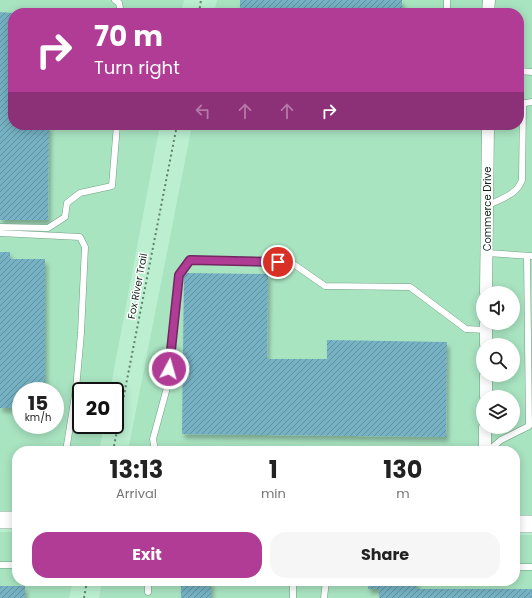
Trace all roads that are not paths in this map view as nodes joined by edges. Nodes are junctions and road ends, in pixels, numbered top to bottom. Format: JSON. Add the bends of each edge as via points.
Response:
{"nodes":[{"id":1,"x":117,"y":130,"type":"edge"},
{"id":2,"x":488,"y":130,"type":"edge"},
{"id":3,"x":521,"y":130,"type":"edge"},
{"id":4,"x":487,"y":206,"type":"junction"},
{"id":5,"x":0,"y":227,"type":"edge"},
{"id":6,"x":0,"y":233,"type":"edge"},
{"id":7,"x":487,"y":253,"type":"junction"},
{"id":8,"x":529,"y":256,"type":"edge"},
{"id":9,"x":486,"y":286,"type":"edge"},
{"id":10,"x":476,"y":328,"type":"edge"},
{"id":11,"x":529,"y":352,"type":"edge"},
{"id":12,"x":485,"y":434,"type":"edge"},
{"id":13,"x":67,"y":446,"type":"edge"},
{"id":14,"x":154,"y":446,"type":"edge"},
{"id":15,"x":485,"y":446,"type":"edge"},
{"id":16,"x":494,"y":446,"type":"edge"},
{"id":17,"x":0,"y":520,"type":"edge"},
{"id":18,"x":12,"y":520,"type":"edge"},
{"id":19,"x":520,"y":524,"type":"edge"},
{"id":20,"x":532,"y":524,"type":"edge"},
{"id":21,"x":0,"y":565,"type":"edge"},
{"id":22,"x":12,"y":565,"type":"edge"},
{"id":23,"x":520,"y":567,"type":"edge"},
{"id":24,"x":532,"y":567,"type":"edge"},
{"id":25,"x":148,"y":586,"type":"edge"},
{"id":26,"x":293,"y":586,"type":"edge"},
{"id":27,"x":325,"y":586,"type":"edge"},
{"id":28,"x":148,"y":592,"type":"dead end"},
{"id":29,"x":293,"y":598,"type":"edge"},
{"id":30,"x":324,"y":598,"type":"edge"}],
"edges":[{"from":1,"to":5,"type":"lane","via":[[112,186],[80,193],[67,203],[65,218],[48,228]]},
{"from":2,"to":4,"type":"street","name":"Commerce Drive"},
{"from":3,"to":4,"type":"lane","via":[[520,187],[514,193]]},
{"from":4,"to":7,"type":"street","name":"Commerce Drive"},
{"from":6,"to":13,"type":"lane","via":[[80,237],[85,247],[77,381]]},
{"from":7,"to":8,"type":"lane"},
{"from":7,"to":9,"type":"street","name":"Commerce Drive"},
{"from":8,"to":11,"type":"lane"},
{"from":10,"to":14,"type":"lane","via":[[466,329],[410,287],[325,286],[292,263],[190,260],[179,275],[168,384],[152,439]]},
{"from":11,"to":16,"type":"lane","via":[[529,426]]},
{"from":12,"to":15,"type":"street"},
{"from":17,"to":18,"type":"main road"},
{"from":19,"to":20,"type":"main road"},
{"from":21,"to":22,"type":"lane"},
{"from":23,"to":24,"type":"lane"},
{"from":25,"to":28,"type":"lane"},
{"from":26,"to":29,"type":"lane"},
{"from":27,"to":30,"type":"lane"}]}
